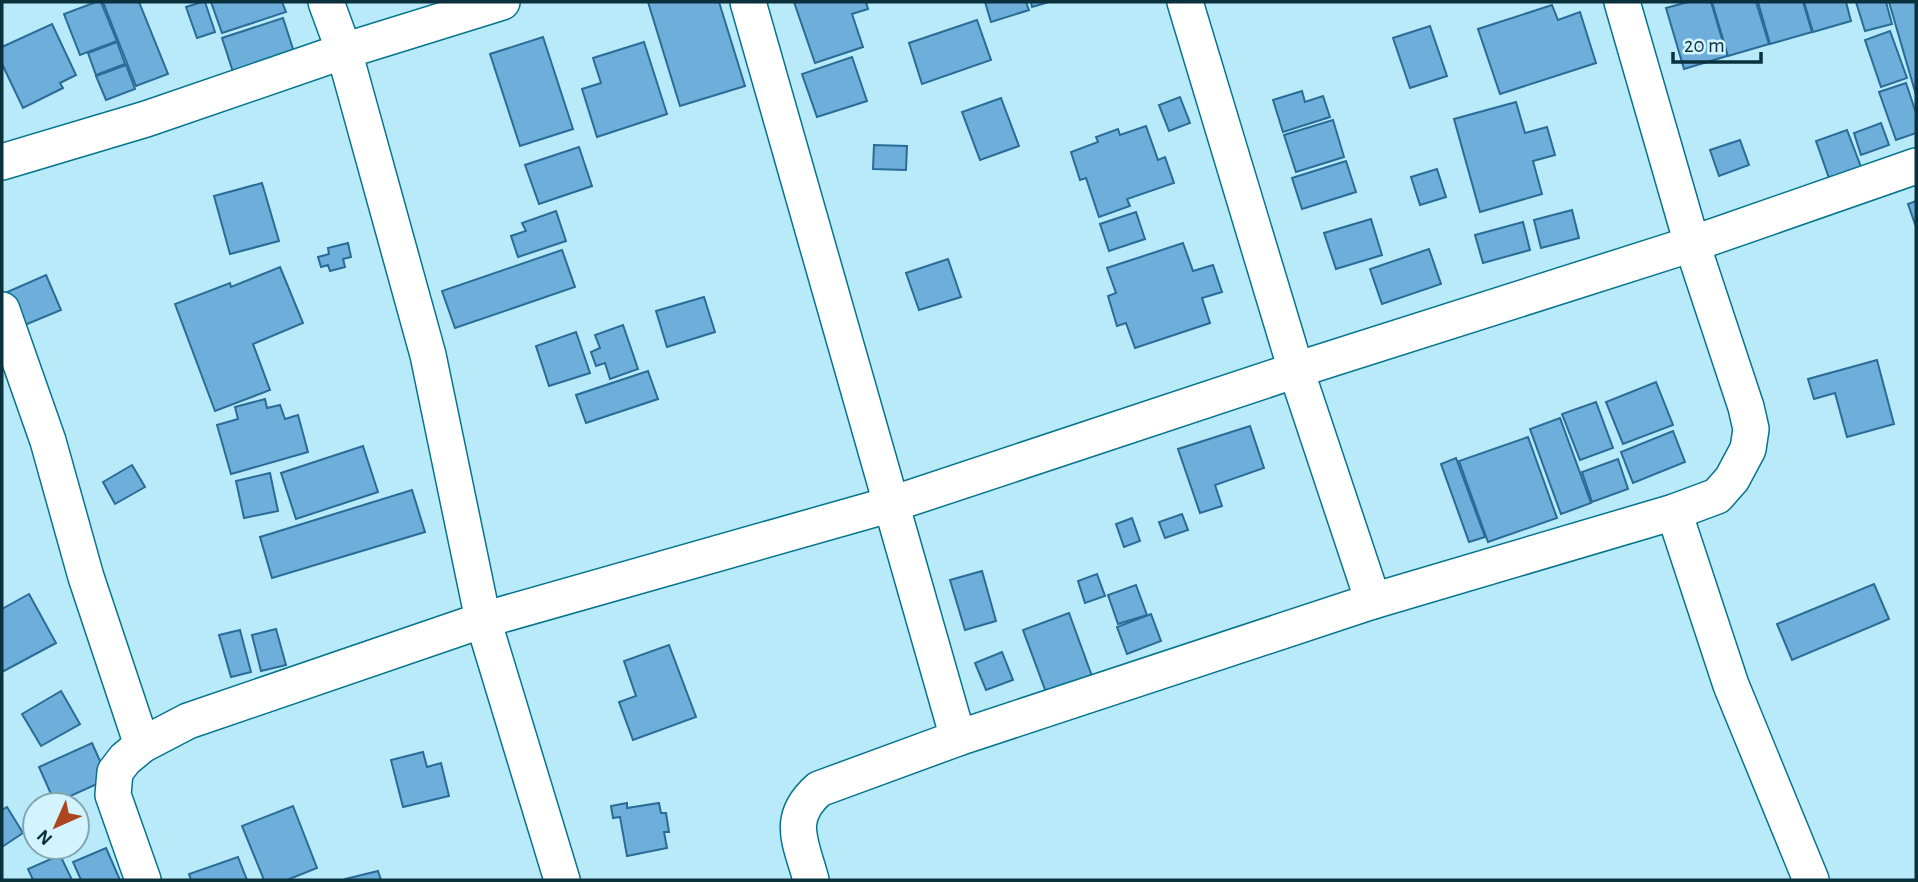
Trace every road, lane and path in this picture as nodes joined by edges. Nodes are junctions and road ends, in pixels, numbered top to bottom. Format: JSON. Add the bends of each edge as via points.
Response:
{"nodes":[{"id":1,"x":326,"y":2,"type":"edge"},
{"id":2,"x":502,"y":2,"type":"edge"},
{"id":3,"x":748,"y":2,"type":"edge"},
{"id":4,"x":1185,"y":2,"type":"edge"},
{"id":5,"x":1622,"y":2,"type":"edge"},
{"id":6,"x":345,"y":51,"type":"junction"},
{"id":7,"x":2,"y":162,"type":"edge"},
{"id":8,"x":1916,"y":166,"type":"edge"},
{"id":9,"x":1692,"y":244,"type":"junction"},
{"id":10,"x":2,"y":310,"type":"edge"},
{"id":11,"x":1296,"y":370,"type":"junction"},
{"id":12,"x":892,"y":504,"type":"junction"},
{"id":13,"x":1674,"y":512,"type":"junction"},
{"id":14,"x":1373,"y":601,"type":"junction"},
{"id":15,"x":483,"y":620,"type":"junction"},
{"id":16,"x":958,"y":738,"type":"junction"},
{"id":17,"x":142,"y":746,"type":"junction"},
{"id":18,"x":144,"y":880,"type":"edge"},
{"id":19,"x":562,"y":880,"type":"edge"},
{"id":20,"x":811,"y":880,"type":"edge"},
{"id":21,"x":1811,"y":880,"type":"edge"}],
"edges":[{"from":1,"to":6,"type":"street"},
{"from":2,"to":6,"type":"street"},
{"from":3,"to":12,"type":"street"},
{"from":4,"to":11,"type":"street"},
{"from":5,"to":9,"type":"street"},
{"from":6,"to":7,"type":"street"},
{"from":6,"to":15,"type":"street","via":[[428,355]]},
{"from":8,"to":9,"type":"street"},
{"from":9,"to":11,"type":"street"},
{"from":9,"to":13,"type":"street","via":[[1751,429],[1748,449],[1732,480],[1717,496]]},
{"from":10,"to":17,"type":"street","via":[[48,441],[86,577]]},
{"from":11,"to":12,"type":"street"},
{"from":11,"to":14,"type":"street"},
{"from":12,"to":15,"type":"street"},
{"from":12,"to":16,"type":"street"},
{"from":13,"to":14,"type":"street"},
{"from":13,"to":21,"type":"street","via":[[1731,685]]},
{"from":14,"to":16,"type":"street"},
{"from":15,"to":17,"type":"street","via":[[188,721]]},
{"from":15,"to":19,"type":"street"},
{"from":16,"to":20,"type":"street","via":[[819,789],[809,798],[797,827]]},
{"from":17,"to":18,"type":"street","via":[[115,772],[113,795]]}]}
